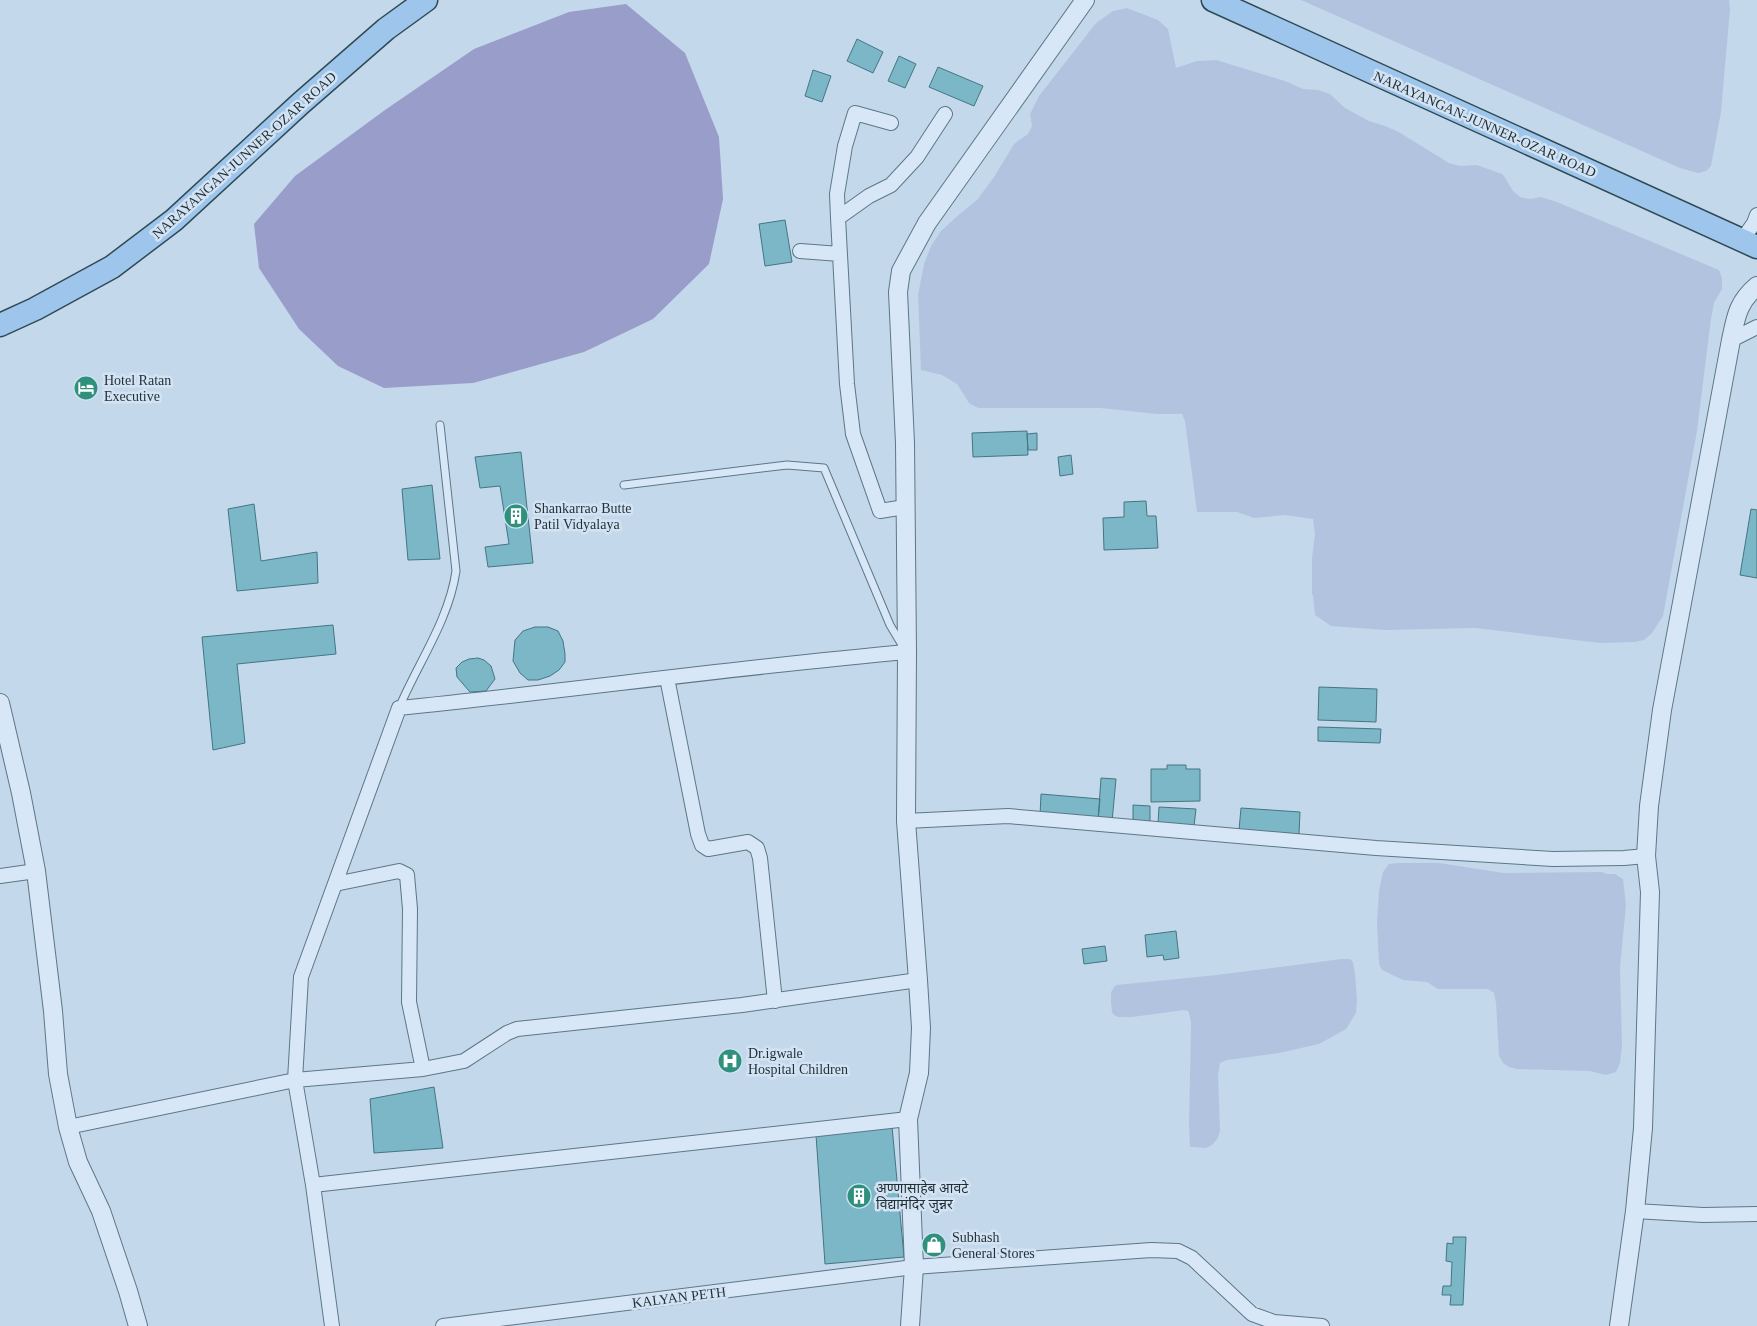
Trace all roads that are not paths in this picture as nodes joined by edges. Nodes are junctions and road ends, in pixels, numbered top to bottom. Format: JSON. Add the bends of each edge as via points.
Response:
{"nodes":[{"id":1,"x":426,"y":0,"type":"edge"},
{"id":2,"x":1085,"y":0,"type":"edge"},
{"id":3,"x":1212,"y":0,"type":"edge"},
{"id":4,"x":945,"y":114,"type":"dead end"},
{"id":5,"x":891,"y":122,"type":"dead end"},
{"id":6,"x":1757,"y":215,"type":"edge"},
{"id":7,"x":838,"y":218,"type":"junction"},
{"id":8,"x":1749,"y":244,"type":"edge"},
{"id":9,"x":800,"y":251,"type":"dead end"},
{"id":10,"x":840,"y":254,"type":"junction"},
{"id":11,"x":1757,"y":286,"type":"edge"},
{"id":12,"x":0,"y":325,"type":"edge"},
{"id":13,"x":1757,"y":327,"type":"edge"},
{"id":14,"x":1730,"y":340,"type":"junction"},
{"id":15,"x":440,"y":425,"type":"dead end"},
{"id":16,"x":624,"y":485,"type":"dead end"},
{"id":17,"x":905,"y":507,"type":"junction"},
{"id":18,"x":907,"y":652,"type":"junction"},
{"id":19,"x":667,"y":678,"type":"junction"},
{"id":20,"x":0,"y":703,"type":"edge"},
{"id":21,"x":399,"y":708,"type":"junction"},
{"id":22,"x":906,"y":821,"type":"junction"},
{"id":23,"x":1646,"y":856,"type":"junction"},
{"id":24,"x":36,"y":870,"type":"junction"},
{"id":25,"x":0,"y":876,"type":"edge"},
{"id":26,"x":335,"y":884,"type":"junction"},
{"id":27,"x":918,"y":980,"type":"junction"},
{"id":28,"x":775,"y":1000,"type":"junction"},
{"id":29,"x":423,"y":1069,"type":"junction"},
{"id":30,"x":294,"y":1080,"type":"junction"},
{"id":31,"x":908,"y":1119,"type":"junction"},
{"id":32,"x":68,"y":1127,"type":"junction"},
{"id":33,"x":313,"y":1185,"type":"junction"},
{"id":34,"x":1635,"y":1211,"type":"junction"},
{"id":35,"x":1757,"y":1214,"type":"edge"},
{"id":36,"x":914,"y":1267,"type":"junction"},
{"id":37,"x":138,"y":1326,"type":"edge"},
{"id":38,"x":332,"y":1326,"type":"edge"},
{"id":39,"x":443,"y":1326,"type":"edge"},
{"id":40,"x":910,"y":1326,"type":"edge"},
{"id":41,"x":1322,"y":1326,"type":"edge"},
{"id":42,"x":1619,"y":1326,"type":"edge"}],
"edges":[{"from":1,"to":12,"type":"main road","name":"NARAYANGAN-JUNNER-OZAR ROAD","via":[[386,29],[308,97],[174,220],[112,267],[35,310]]},
{"from":2,"to":17,"type":"street","via":[[927,223],[901,271],[898,292]]},
{"from":3,"to":8,"type":"main road","name":"NARAYANGAN-JUNNER-OZAR ROAD"},
{"from":4,"to":7,"type":"street","via":[[917,156],[891,185]]},
{"from":5,"to":7,"type":"street","via":[[855,113],[837,194]]},
{"from":6,"to":8,"type":"street"},
{"from":7,"to":10,"type":"street"},
{"from":9,"to":10,"type":"street"},
{"from":10,"to":17,"type":"street","via":[[853,434],[880,511]]},
{"from":11,"to":14,"type":"street","via":[[1736,312]]},
{"from":13,"to":14,"type":"street"},
{"from":14,"to":23,"type":"street","via":[[1662,710]]},
{"from":15,"to":21,"type":"lane","via":[[455,581],[430,644]]},
{"from":16,"to":18,"type":"lane","via":[[787,465],[824,468],[890,625]]},
{"from":17,"to":18,"type":"street"},
{"from":18,"to":19,"type":"street"},
{"from":18,"to":22,"type":"street"},
{"from":19,"to":21,"type":"street"},
{"from":19,"to":28,"type":"street","via":[[702,845],[708,849],[748,842],[757,848]]},
{"from":20,"to":24,"type":"street"},
{"from":21,"to":26,"type":"street"},
{"from":22,"to":23,"type":"street","via":[[1008,816],[1376,848],[1553,859]]},
{"from":22,"to":27,"type":"street"},
{"from":23,"to":34,"type":"street","via":[[1650,892],[1644,1128]]},
{"from":24,"to":25,"type":"street"},
{"from":24,"to":32,"type":"street","via":[[58,1074]]},
{"from":26,"to":29,"type":"street","via":[[399,871],[407,875],[409,1002]]},
{"from":26,"to":30,"type":"street","via":[[301,977]]},
{"from":27,"to":28,"type":"street"},
{"from":27,"to":31,"type":"street","via":[[919,1073]]},
{"from":28,"to":29,"type":"street","via":[[517,1029],[507,1032],[464,1061]]},
{"from":29,"to":30,"type":"street"},
{"from":30,"to":32,"type":"street"},
{"from":30,"to":33,"type":"street"},
{"from":31,"to":33,"type":"street"},
{"from":31,"to":36,"type":"street"},
{"from":32,"to":37,"type":"street","via":[[78,1162],[101,1211]]},
{"from":33,"to":38,"type":"street"},
{"from":34,"to":35,"type":"street"},
{"from":34,"to":42,"type":"street"},
{"from":36,"to":39,"type":"street","name":"KALYAN PETH"},
{"from":36,"to":40,"type":"street"},
{"from":36,"to":41,"type":"street","name":"KALYAN PETH","via":[[1151,1250],[1178,1252],[1192,1258],[1252,1314],[1274,1322]]}]}
